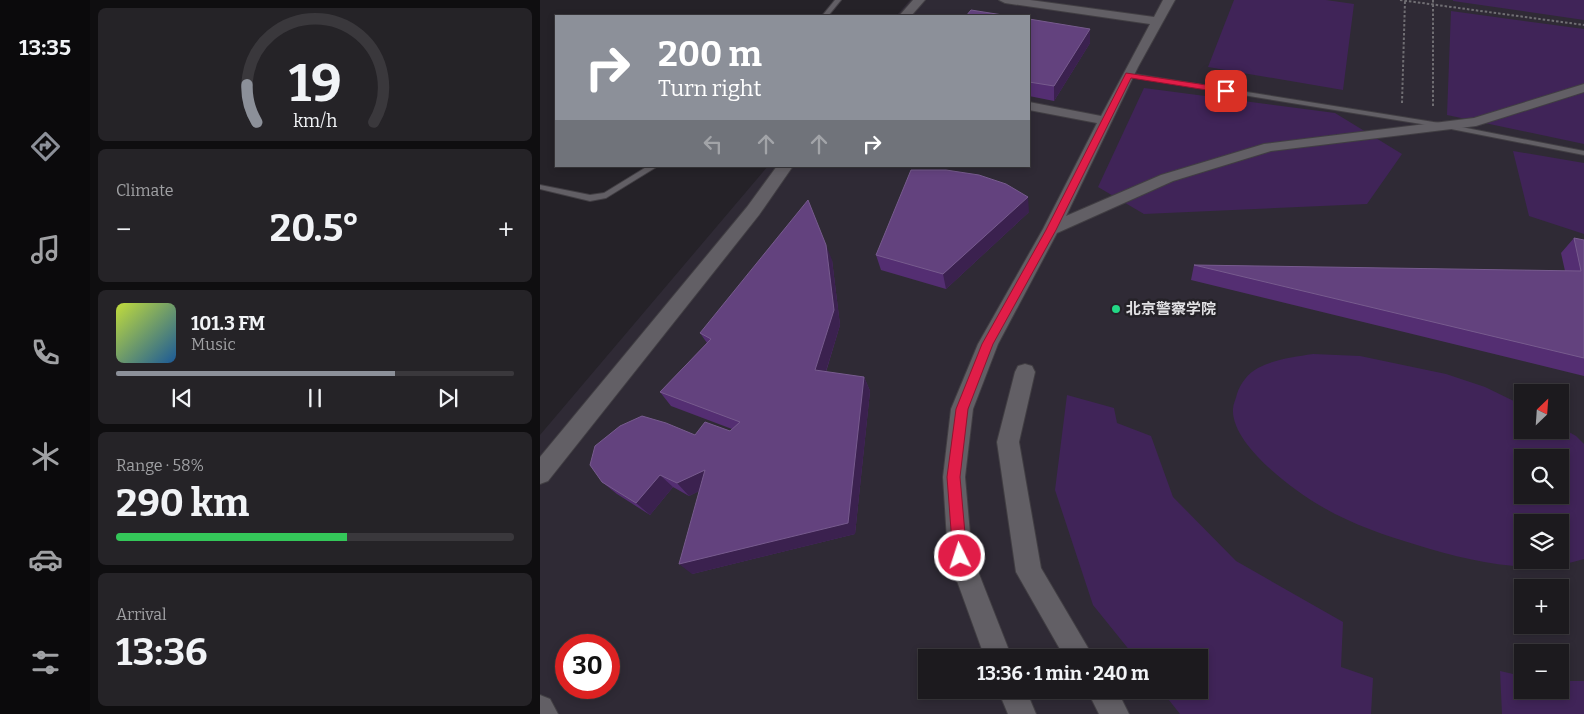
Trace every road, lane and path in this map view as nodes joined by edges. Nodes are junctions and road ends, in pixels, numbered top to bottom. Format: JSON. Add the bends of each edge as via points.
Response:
{"nodes":[{"id":1,"x":838,"y":0,"type":"edge"},
{"id":2,"x":919,"y":0,"type":"edge"},
{"id":3,"x":1005,"y":0,"type":"edge"},
{"id":4,"x":1169,"y":0,"type":"edge"},
{"id":5,"x":1400,"y":0,"type":"edge"},
{"id":6,"x":1405,"y":0,"type":"edge"},
{"id":7,"x":1433,"y":0,"type":"edge"},
{"id":8,"x":1433,"y":4,"type":"junction"},
{"id":9,"x":826,"y":15,"type":"edge"},
{"id":10,"x":906,"y":15,"type":"edge"},
{"id":11,"x":1157,"y":22,"type":"junction"},
{"id":12,"x":1584,"y":25,"type":"edge"},
{"id":13,"x":1128,"y":75,"type":"junction"},
{"id":14,"x":1584,"y":88,"type":"edge"},
{"id":15,"x":1030,"y":106,"type":"edge"},
{"id":16,"x":1401,"y":119,"type":"junction"},
{"id":17,"x":1106,"y":121,"type":"junction"},
{"id":18,"x":1440,"y":125,"type":"junction"},
{"id":19,"x":1584,"y":153,"type":"edge"},
{"id":20,"x":652,"y":167,"type":"edge"},
{"id":21,"x":784,"y":167,"type":"edge"},
{"id":22,"x":540,"y":187,"type":"edge"},
{"id":23,"x":1051,"y":230,"type":"junction"},
{"id":24,"x":1025,"y":372,"type":"dead end"},
{"id":25,"x":540,"y":474,"type":"edge"},
{"id":26,"x":996,"y":649,"type":"edge"},
{"id":27,"x":1076,"y":649,"type":"edge"},
{"id":28,"x":1016,"y":699,"type":"edge"},
{"id":29,"x":1106,"y":699,"type":"edge"},
{"id":30,"x":540,"y":709,"type":"edge"},
{"id":31,"x":544,"y":714,"type":"edge"},
{"id":32,"x":1022,"y":714,"type":"edge"},
{"id":33,"x":1115,"y":714,"type":"edge"}],
"edges":[{"from":1,"to":9,"type":"lane"},
{"from":2,"to":10,"type":"street"},
{"from":3,"to":11,"type":"street"},
{"from":4,"to":11,"type":"street"},
{"from":5,"to":6,"type":"path"},
{"from":6,"to":8,"type":"path"},
{"from":6,"to":16,"type":"path"},
{"from":7,"to":8,"type":"path"},
{"from":8,"to":12,"type":"path"},
{"from":8,"to":18,"type":"path"},
{"from":11,"to":13,"type":"street"},
{"from":13,"to":16,"type":"lane"},
{"from":13,"to":17,"type":"street"},
{"from":14,"to":18,"type":"street","via":[[1476,122]]},
{"from":15,"to":17,"type":"street"},
{"from":16,"to":18,"type":"lane"},
{"from":17,"to":23,"type":"street"},
{"from":18,"to":19,"type":"lane"},
{"from":18,"to":23,"type":"street","via":[[1269,147],[1167,178]]},
{"from":20,"to":22,"type":"lane","via":[[606,195],[590,198]]},
{"from":21,"to":25,"type":"street"},
{"from":23,"to":26,"type":"street","via":[[988,344],[962,409],[954,477],[960,556]]},
{"from":24,"to":27,"type":"street","via":[[1008,442],[1029,572]]},
{"from":28,"to":32,"type":"street"},
{"from":29,"to":33,"type":"street"},
{"from":30,"to":31,"type":"street"}]}
